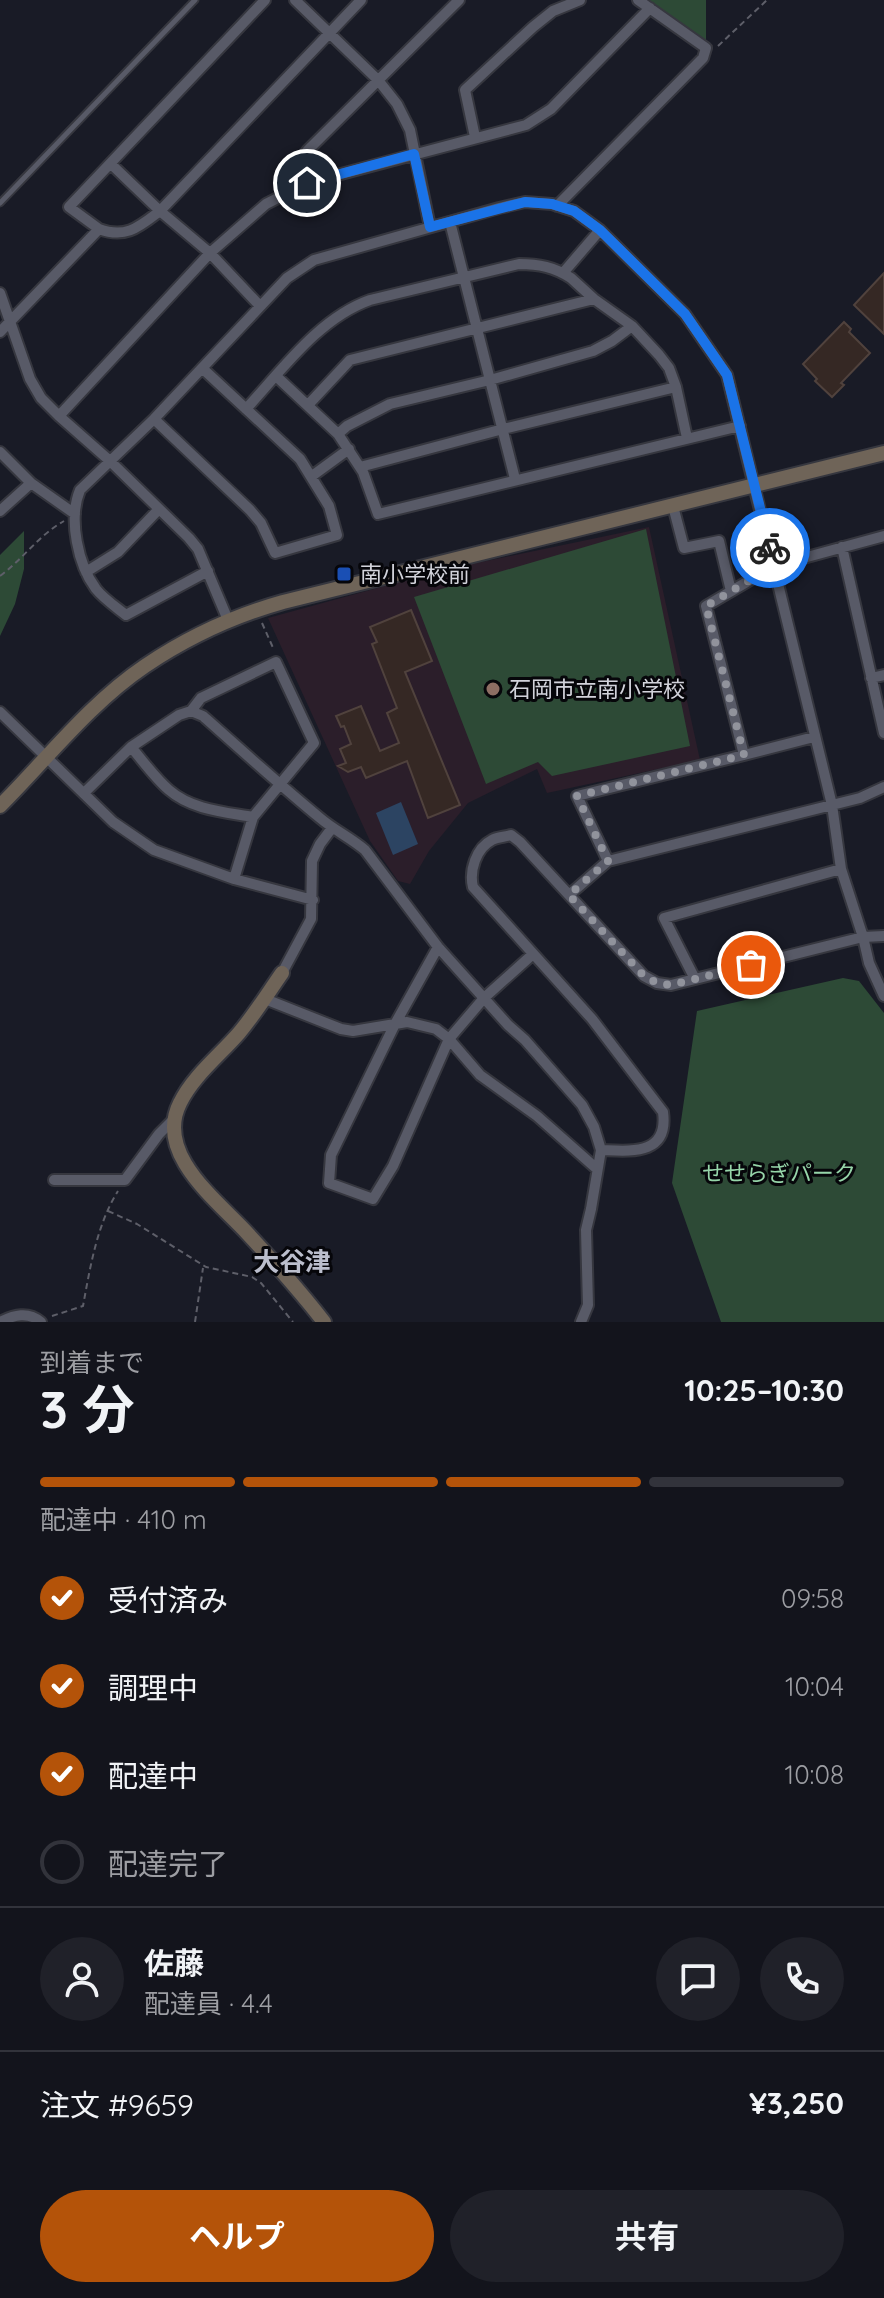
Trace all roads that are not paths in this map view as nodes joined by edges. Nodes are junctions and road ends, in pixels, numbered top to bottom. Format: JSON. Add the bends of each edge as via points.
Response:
{"nodes":[{"id":1,"x":195,"y":0,"type":"edge"},
{"id":2,"x":265,"y":0,"type":"edge"},
{"id":3,"x":295,"y":0,"type":"edge"},
{"id":4,"x":361,"y":0,"type":"edge"},
{"id":5,"x":459,"y":0,"type":"edge"},
{"id":6,"x":548,"y":0,"type":"edge"},
{"id":7,"x":580,"y":0,"type":"edge"},
{"id":8,"x":638,"y":0,"type":"edge"},
{"id":9,"x":650,"y":8,"type":"junction"},
{"id":10,"x":553,"y":11,"type":"junction"},
{"id":11,"x":329,"y":33,"type":"junction"},
{"id":12,"x":378,"y":80,"type":"junction"},
{"id":13,"x":475,"y":137,"type":"junction"},
{"id":14,"x":414,"y":154,"type":"junction"},
{"id":15,"x":111,"y":164,"type":"junction"},
{"id":16,"x":314,"y":181,"type":"junction"},
{"id":17,"x":0,"y":203,"type":"edge"},
{"id":18,"x":557,"y":206,"type":"junction"},
{"id":19,"x":160,"y":211,"type":"junction"},
{"id":20,"x":450,"y":222,"type":"junction"},
{"id":21,"x":430,"y":227,"type":"junction"},
{"id":22,"x":99,"y":229,"type":"junction"},
{"id":23,"x":600,"y":230,"type":"junction"},
{"id":24,"x":210,"y":253,"type":"junction"},
{"id":25,"x":563,"y":273,"type":"junction"},
{"id":26,"x":463,"y":278,"type":"junction"},
{"id":27,"x":0,"y":293,"type":"edge"},
{"id":28,"x":594,"y":299,"type":"junction"},
{"id":29,"x":260,"y":306,"type":"junction"},
{"id":30,"x":11,"y":321,"type":"junction"},
{"id":31,"x":632,"y":326,"type":"junction"},
{"id":32,"x":477,"y":328,"type":"junction"},
{"id":33,"x":0,"y":332,"type":"edge"},
{"id":34,"x":202,"y":368,"type":"junction"},
{"id":35,"x":276,"y":376,"type":"junction"},
{"id":36,"x":490,"y":380,"type":"junction"},
{"id":37,"x":676,"y":387,"type":"junction"},
{"id":38,"x":308,"y":405,"type":"junction"},
{"id":39,"x":246,"y":409,"type":"junction"},
{"id":40,"x":59,"y":416,"type":"junction"},
{"id":41,"x":154,"y":419,"type":"junction"},
{"id":42,"x":740,"y":426,"type":"junction"},
{"id":43,"x":503,"y":429,"type":"junction"},
{"id":44,"x":338,"y":434,"type":"junction"},
{"id":45,"x":687,"y":438,"type":"junction"},
{"id":46,"x":349,"y":449,"type":"junction"},
{"id":47,"x":0,"y":452,"type":"edge"},
{"id":48,"x":884,"y":453,"type":"edge"},
{"id":49,"x":110,"y":461,"type":"junction"},
{"id":50,"x":360,"y":467,"type":"junction"},
{"id":51,"x":312,"y":476,"type":"junction"},
{"id":52,"x":515,"y":479,"type":"junction"},
{"id":53,"x":31,"y":483,"type":"junction"},
{"id":54,"x":754,"y":485,"type":"junction"},
{"id":55,"x":673,"y":506,"type":"junction"},
{"id":56,"x":159,"y":509,"type":"junction"},
{"id":57,"x":0,"y":511,"type":"edge"},
{"id":58,"x":75,"y":514,"type":"junction"},
{"id":59,"x":884,"y":536,"type":"edge"},
{"id":60,"x":842,"y":547,"type":"junction"},
{"id":61,"x":774,"y":566,"type":"junction"},
{"id":62,"x":208,"y":571,"type":"junction"},
{"id":63,"x":86,"y":572,"type":"junction"},
{"id":64,"x":731,"y":591,"type":"junction"},
{"id":65,"x":228,"y":620,"type":"junction"},
{"id":66,"x":884,"y":675,"type":"edge"},
{"id":67,"x":871,"y":678,"type":"junction"},
{"id":68,"x":191,"y":711,"type":"junction"},
{"id":69,"x":0,"y":712,"type":"edge"},
{"id":70,"x":884,"y":733,"type":"edge"},
{"id":71,"x":814,"y":737,"type":"junction"},
{"id":72,"x":131,"y":747,"type":"junction"},
{"id":73,"x":744,"y":755,"type":"junction"},
{"id":74,"x":47,"y":756,"type":"junction"},
{"id":75,"x":281,"y":785,"type":"junction"},
{"id":76,"x":884,"y":787,"type":"edge"},
{"id":77,"x":84,"y":793,"type":"junction"},
{"id":78,"x":832,"y":805,"type":"junction"},
{"id":79,"x":0,"y":806,"type":"edge"},
{"id":80,"x":253,"y":817,"type":"junction"},
{"id":81,"x":332,"y":828,"type":"junction"},
{"id":82,"x":608,"y":861,"type":"junction"},
{"id":83,"x":841,"y":869,"type":"junction"},
{"id":84,"x":234,"y":879,"type":"junction"},
{"id":85,"x":569,"y":895,"type":"junction"},
{"id":86,"x":313,"y":900,"type":"junction"},
{"id":87,"x":884,"y":936,"type":"edge"},
{"id":88,"x":863,"y":937,"type":"junction"},
{"id":89,"x":438,"y":947,"type":"junction"},
{"id":90,"x":533,"y":954,"type":"junction"},
{"id":91,"x":282,"y":973,"type":"joint"},
{"id":92,"x":695,"y":979,"type":"junction"},
{"id":93,"x":884,"y":996,"type":"edge"},
{"id":94,"x":484,"y":998,"type":"junction"},
{"id":95,"x":265,"y":999,"type":"junction"},
{"id":96,"x":395,"y":1024,"type":"junction"},
{"id":97,"x":449,"y":1039,"type":"junction"},
{"id":98,"x":174,"y":1119,"type":"junction"},
{"id":99,"x":601,"y":1150,"type":"junction"},
{"id":100,"x":597,"y":1169,"type":"junction"},
{"id":101,"x":54,"y":1180,"type":"dead end"},
{"id":102,"x":40,"y":1321,"type":"edge"},
{"id":103,"x":0,"y":1322,"type":"edge"},
{"id":104,"x":324,"y":1322,"type":"edge"},
{"id":105,"x":581,"y":1322,"type":"edge"}],
"edges":[{"from":1,"to":17,"type":"lane"},
{"from":2,"to":15,"type":"street"},
{"from":3,"to":11,"type":"street"},
{"from":4,"to":11,"type":"street"},
{"from":5,"to":12,"type":"street"},
{"from":6,"to":10,"type":"street"},
{"from":7,"to":10,"type":"street"},
{"from":8,"to":9,"type":"street"},
{"from":9,"to":13,"type":"street","via":[[551,109],[526,125]]},
{"from":9,"to":18,"type":"street","via":[[706,48],[703,58]]},
{"from":10,"to":13,"type":"street","via":[[465,90]]},
{"from":11,"to":12,"type":"street"},
{"from":11,"to":19,"type":"street"},
{"from":12,"to":14,"type":"street","via":[[405,118]]},
{"from":12,"to":16,"type":"street","via":[[307,151]]},
{"from":13,"to":14,"type":"street"},
{"from":14,"to":16,"type":"street"},
{"from":14,"to":21,"type":"street"},
{"from":15,"to":19,"type":"street"},
{"from":15,"to":22,"type":"street","via":[[69,207]]},
{"from":16,"to":24,"type":"street","via":[[266,204]]},
{"from":18,"to":20,"type":"street","via":[[525,202]]},
{"from":18,"to":23,"type":"street"},
{"from":19,"to":22,"type":"street","via":[[134,230]]},
{"from":19,"to":24,"type":"street"},
{"from":20,"to":21,"type":"street"},
{"from":20,"to":26,"type":"street"},
{"from":21,"to":29,"type":"street","via":[[314,260]]},
{"from":22,"to":30,"type":"street"},
{"from":23,"to":25,"type":"street"},
{"from":23,"to":42,"type":"street","via":[[665,292],[703,338],[727,375]]},
{"from":24,"to":29,"type":"street"},
{"from":24,"to":40,"type":"street"},
{"from":25,"to":26,"type":"street","via":[[519,264]]},
{"from":25,"to":28,"type":"street"},
{"from":26,"to":32,"type":"street"},
{"from":26,"to":35,"type":"street","via":[[350,308],[325,325]]},
{"from":27,"to":30,"type":"street"},
{"from":28,"to":31,"type":"street"},
{"from":28,"to":32,"type":"street"},
{"from":29,"to":34,"type":"street"},
{"from":30,"to":33,"type":"street"},
{"from":30,"to":40,"type":"street","via":[[30,379]]},
{"from":31,"to":36,"type":"street","via":[[593,351]]},
{"from":31,"to":37,"type":"street","via":[[669,368]]},
{"from":32,"to":36,"type":"street"},
{"from":32,"to":38,"type":"street","via":[[350,360]]},
{"from":34,"to":39,"type":"street"},
{"from":34,"to":41,"type":"street"},
{"from":35,"to":38,"type":"street"},
{"from":35,"to":39,"type":"street"},
{"from":36,"to":43,"type":"street"},
{"from":36,"to":44,"type":"street","via":[[390,404]]},
{"from":37,"to":43,"type":"street"},
{"from":37,"to":45,"type":"street"},
{"from":38,"to":44,"type":"street"},
{"from":39,"to":51,"type":"street"},
{"from":40,"to":49,"type":"street"},
{"from":41,"to":49,"type":"street"},
{"from":41,"to":51,"type":"street","via":[[250,510],[275,553],[337,535]]},
{"from":42,"to":45,"type":"street"},
{"from":42,"to":54,"type":"street"},
{"from":43,"to":50,"type":"street"},
{"from":43,"to":52,"type":"street"},
{"from":44,"to":46,"type":"street"},
{"from":45,"to":52,"type":"street"},
{"from":46,"to":50,"type":"street"},
{"from":46,"to":51,"type":"street"},
{"from":47,"to":53,"type":"street"},
{"from":48,"to":54,"type":"street"},
{"from":49,"to":56,"type":"street"},
{"from":49,"to":58,"type":"street","via":[[80,490]]},
{"from":50,"to":52,"type":"street","via":[[378,514]]},
{"from":53,"to":57,"type":"street"},
{"from":53,"to":58,"type":"street"},
{"from":54,"to":55,"type":"street"},
{"from":54,"to":61,"type":"street"},
{"from":55,"to":64,"type":"street","via":[[684,548],[719,541]]},
{"from":55,"to":65,"type":"street"},
{"from":56,"to":62,"type":"street","via":[[198,549]]},
{"from":56,"to":63,"type":"street","via":[[118,552]]},
{"from":58,"to":63,"type":"street"},
{"from":59,"to":60,"type":"street"},
{"from":60,"to":61,"type":"street"},
{"from":60,"to":67,"type":"street"},
{"from":61,"to":64,"type":"street"},
{"from":61,"to":71,"type":"street"},
{"from":62,"to":63,"type":"street","via":[[126,615],[97,592]]},
{"from":62,"to":65,"type":"street"},
{"from":64,"to":73,"type":"street","via":[[706,606]]},
{"from":65,"to":74,"type":"street","via":[[143,668]]},
{"from":66,"to":67,"type":"street"},
{"from":67,"to":70,"type":"street"},
{"from":68,"to":72,"type":"street"},
{"from":68,"to":75,"type":"street"},
{"from":68,"to":75,"type":"street","via":[[201,698],[276,662],[314,743]]},
{"from":69,"to":74,"type":"street"},
{"from":71,"to":73,"type":"street"},
{"from":71,"to":78,"type":"street"},
{"from":72,"to":77,"type":"street"},
{"from":72,"to":80,"type":"street","via":[[185,801]]},
{"from":73,"to":82,"type":"street","via":[[577,796]]},
{"from":74,"to":77,"type":"street"},
{"from":74,"to":79,"type":"street"},
{"from":75,"to":80,"type":"street"},
{"from":75,"to":81,"type":"street"},
{"from":76,"to":78,"type":"street"},
{"from":77,"to":84,"type":"street","via":[[113,822],[154,850]]},
{"from":78,"to":82,"type":"street"},
{"from":78,"to":83,"type":"street"},
{"from":80,"to":84,"type":"street"},
{"from":81,"to":86,"type":"street","via":[[312,861]]},
{"from":81,"to":89,"type":"street","via":[[365,850]]},
{"from":82,"to":85,"type":"street"},
{"from":83,"to":88,"type":"street"},
{"from":83,"to":92,"type":"street","via":[[664,918]]},
{"from":84,"to":86,"type":"street"},
{"from":85,"to":90,"type":"street","via":[[511,835],[490,840],[480,851],[473,887]]},
{"from":85,"to":92,"type":"street","via":[[644,976],[671,985]]},
{"from":86,"to":91,"type":"street","via":[[311,919]]},
{"from":87,"to":88,"type":"street"},
{"from":88,"to":92,"type":"street"},
{"from":88,"to":93,"type":"street"},
{"from":89,"to":94,"type":"street"},
{"from":89,"to":96,"type":"street"},
{"from":90,"to":94,"type":"street"},
{"from":90,"to":99,"type":"street","via":[[592,1019],[663,1112],[662,1133],[643,1151]]},
{"from":91,"to":95,"type":"street"},
{"from":94,"to":97,"type":"street"},
{"from":94,"to":99,"type":"street","via":[[582,1105]]},
{"from":95,"to":96,"type":"street","via":[[341,1029]]},
{"from":95,"to":98,"type":"street","via":[[180,1101]]},
{"from":96,"to":97,"type":"street","via":[[424,1024]]},
{"from":96,"to":97,"type":"street","via":[[331,1155],[329,1183],[373,1199]]},
{"from":97,"to":100,"type":"street","via":[[480,1075]]},
{"from":98,"to":101,"type":"street","via":[[125,1180]]},
{"from":98,"to":104,"type":"street","via":[[173,1134],[202,1188]]},
{"from":99,"to":100,"type":"street"},
{"from":100,"to":105,"type":"street","via":[[586,1230],[588,1305]]},
{"from":102,"to":103,"type":"street","via":[[19,1314]]}]}
